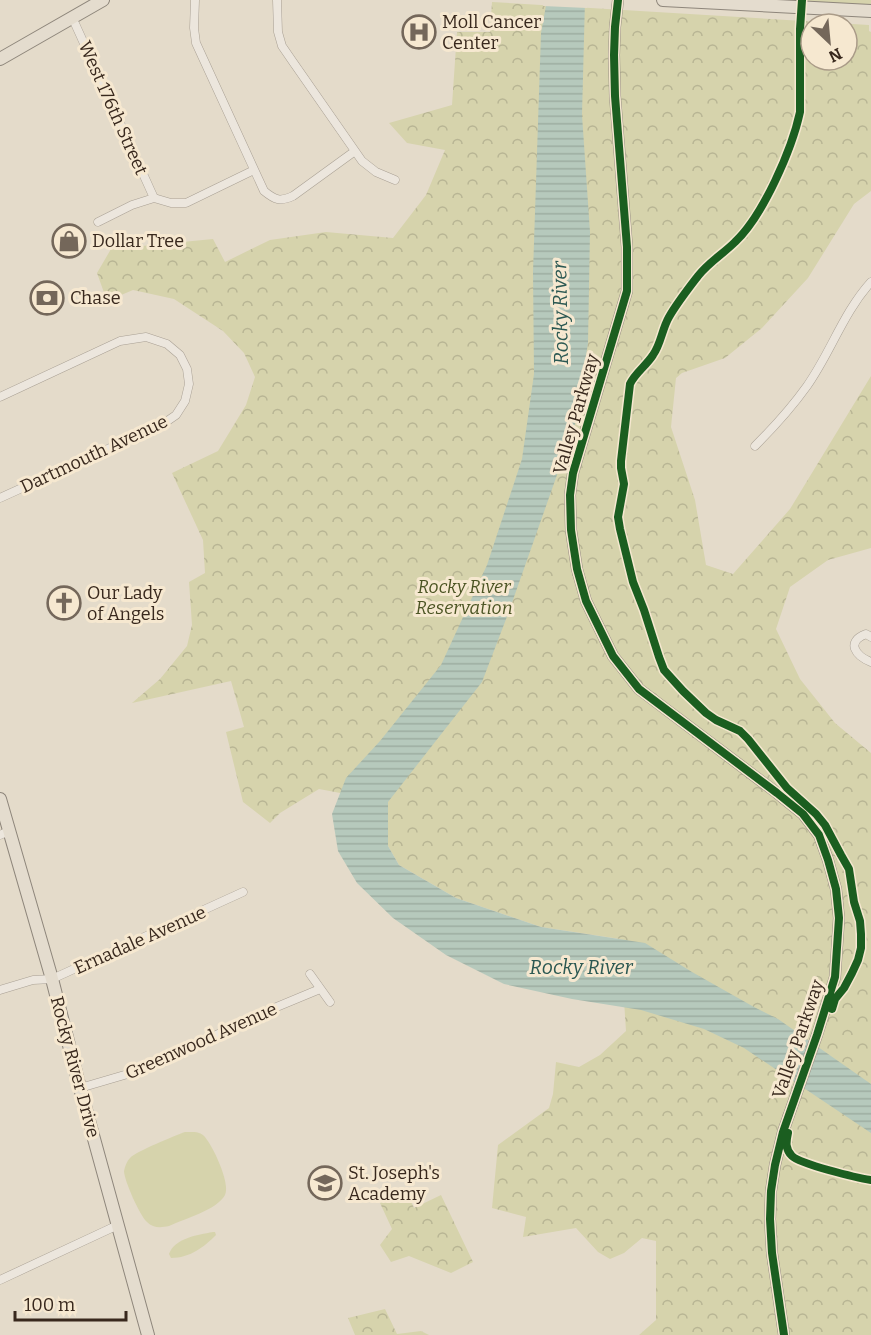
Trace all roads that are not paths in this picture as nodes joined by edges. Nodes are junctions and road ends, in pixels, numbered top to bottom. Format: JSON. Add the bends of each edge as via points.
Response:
{"nodes":[{"id":1,"x":103,"y":0,"type":"edge"},
{"id":2,"x":195,"y":0,"type":"edge"},
{"id":3,"x":277,"y":0,"type":"edge"},
{"id":4,"x":618,"y":0,"type":"edge"},
{"id":5,"x":663,"y":0,"type":"edge"},
{"id":6,"x":871,"y":11,"type":"edge"},
{"id":7,"x":72,"y":17,"type":"junction"},
{"id":8,"x":0,"y":59,"type":"edge"},
{"id":9,"x":355,"y":151,"type":"junction"},
{"id":10,"x":254,"y":170,"type":"junction"},
{"id":11,"x":395,"y":180,"type":"dead end"},
{"id":12,"x":154,"y":198,"type":"junction"},
{"id":13,"x":98,"y":222,"type":"dead end"},
{"id":14,"x":871,"y":282,"type":"edge"},
{"id":15,"x":0,"y":397,"type":"edge"},
{"id":16,"x":755,"y":446,"type":"dead end"},
{"id":17,"x":0,"y":498,"type":"edge"},
{"id":18,"x":871,"y":636,"type":"edge"},
{"id":19,"x":871,"y":662,"type":"edge"},
{"id":20,"x":0,"y":799,"type":"edge"},
{"id":21,"x":4,"y":833,"type":"edge"},
{"id":22,"x":243,"y":892,"type":"dead end"},
{"id":23,"x":309,"y":974,"type":"dead end"},
{"id":24,"x":52,"y":979,"type":"junction"},
{"id":25,"x":320,"y":989,"type":"junction"},
{"id":26,"x":0,"y":990,"type":"edge"},
{"id":27,"x":330,"y":1002,"type":"dead end"},
{"id":28,"x":80,"y":1088,"type":"junction"},
{"id":29,"x":118,"y":1225,"type":"junction"},
{"id":30,"x":0,"y":1280,"type":"edge"},
{"id":31,"x":148,"y":1335,"type":"edge"},
{"id":32,"x":784,"y":1335,"type":"edge"}],
"edges":[{"from":1,"to":7,"type":"main road"},
{"from":2,"to":10,"type":"street","via":[[196,43]]},
{"from":3,"to":9,"type":"street","via":[[282,46]]},
{"from":4,"to":32,"type":"street","name":"Valley Parkway","via":[[615,96],[627,291],[573,473],[571,530],[586,601],[613,656],[639,688],[803,814],[819,835],[836,889],[839,918],[835,977],[789,1113],[771,1191],[772,1253]]},
{"from":5,"to":6,"type":"main road"},
{"from":7,"to":8,"type":"main road"},
{"from":7,"to":12,"type":"street","name":"West 176th Street"},
{"from":9,"to":10,"type":"street","via":[[285,200],[264,191]]},
{"from":9,"to":11,"type":"street","via":[[376,172]]},
{"from":10,"to":12,"type":"street","via":[[186,203]]},
{"from":12,"to":13,"type":"street"},
{"from":14,"to":16,"type":"street","via":[[847,314],[808,385]]},
{"from":15,"to":17,"type":"street","name":"Dartmouth Avenue","via":[[120,341],[146,337],[167,344],[180,355],[189,384],[176,415],[163,424]]},
{"from":18,"to":19,"type":"street","via":[[859,637],[855,644],[859,656]]},
{"from":20,"to":21,"type":"main road","name":"Rocky River Drive"},
{"from":21,"to":24,"type":"main road","name":"Rocky River Drive"},
{"from":22,"to":24,"type":"street","name":"Ernadale Avenue"},
{"from":23,"to":25,"type":"street"},
{"from":24,"to":26,"type":"street","name":"Ernadale Avenue"},
{"from":24,"to":28,"type":"main road","name":"Rocky River Drive"},
{"from":25,"to":27,"type":"street"},
{"from":25,"to":28,"type":"street","name":"Greenwood Avenue","via":[[158,1064]]},
{"from":28,"to":29,"type":"main road","name":"Rocky River Drive"},
{"from":29,"to":30,"type":"street"},
{"from":29,"to":31,"type":"main road","name":"Rocky River Drive"}]}
